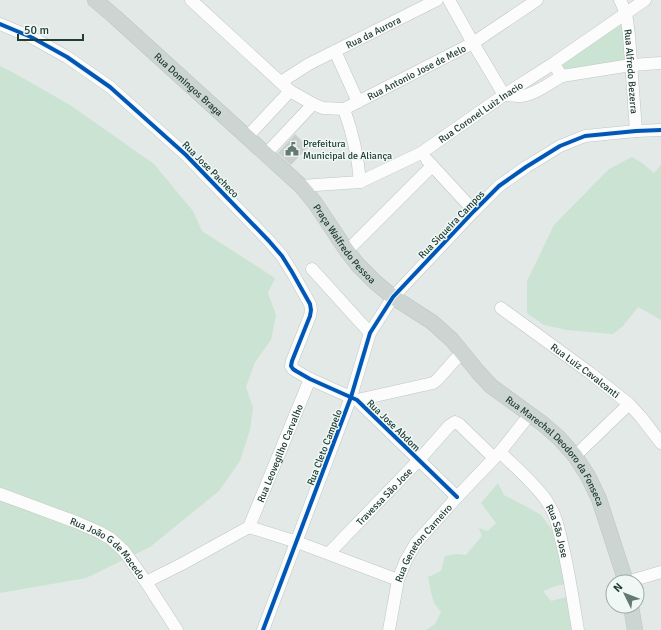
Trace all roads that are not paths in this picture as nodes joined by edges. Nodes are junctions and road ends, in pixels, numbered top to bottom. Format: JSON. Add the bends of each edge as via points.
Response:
{"nodes":[{"id":1,"x":95,"y":0,"type":"edge"},
{"id":2,"x":191,"y":0,"type":"edge"},
{"id":3,"x":437,"y":0,"type":"edge"},
{"id":4,"x":448,"y":0,"type":"edge"},
{"id":5,"x":537,"y":0,"type":"edge"},
{"id":6,"x":620,"y":0,"type":"edge"},
{"id":7,"x":646,"y":0,"type":"edge"},
{"id":8,"x":626,"y":13,"type":"junction"},
{"id":9,"x":0,"y":24,"type":"edge"},
{"id":10,"x":473,"y":43,"type":"junction"},
{"id":11,"x":335,"y":51,"type":"junction"},
{"id":12,"x":554,"y":63,"type":"junction"},
{"id":13,"x":661,"y":63,"type":"edge"},
{"id":14,"x":631,"y":65,"type":"junction"},
{"id":15,"x":562,"y":76,"type":"junction"},
{"id":16,"x":281,"y":82,"type":"junction"},
{"id":17,"x":290,"y":91,"type":"junction"},
{"id":18,"x":504,"y":94,"type":"junction"},
{"id":19,"x":358,"y":102,"type":"junction"},
{"id":20,"x":313,"y":104,"type":"junction"},
{"id":21,"x":344,"y":109,"type":"junction"},
{"id":22,"x":636,"y":130,"type":"junction"},
{"id":23,"x":661,"y":130,"type":"edge"},
{"id":24,"x":247,"y":137,"type":"junction"},
{"id":25,"x":421,"y":153,"type":"junction"},
{"id":26,"x":266,"y":155,"type":"junction"},
{"id":27,"x":432,"y":166,"type":"junction"},
{"id":28,"x":360,"y":182,"type":"junction"},
{"id":29,"x":301,"y":186,"type":"junction"},
{"id":30,"x":474,"y":211,"type":"junction"},
{"id":31,"x":347,"y":251,"type":"junction"},
{"id":32,"x":312,"y":269,"type":"dead end"},
{"id":33,"x":393,"y":297,"type":"junction"},
{"id":34,"x":501,"y":308,"type":"dead end"},
{"id":35,"x":370,"y":333,"type":"junction"},
{"id":36,"x":452,"y":340,"type":"joint"},
{"id":37,"x":462,"y":352,"type":"junction"},
{"id":38,"x":310,"y":380,"type":"junction"},
{"id":39,"x":354,"y":399,"type":"junction"},
{"id":40,"x":629,"y":404,"type":"junction"},
{"id":41,"x":530,"y":414,"type":"junction"},
{"id":42,"x":455,"y":422,"type":"joint"},
{"id":43,"x":661,"y":442,"type":"edge"},
{"id":44,"x":497,"y":455,"type":"junction"},
{"id":45,"x":574,"y":456,"type":"junction"},
{"id":46,"x":419,"y":460,"type":"junction"},
{"id":47,"x":0,"y":494,"type":"edge"},
{"id":48,"x":457,"y":497,"type":"junction"},
{"id":49,"x":249,"y":527,"type":"junction"},
{"id":50,"x":297,"y":542,"type":"junction"},
{"id":51,"x":329,"y":553,"type":"junction"},
{"id":52,"x":661,"y":572,"type":"edge"},
{"id":53,"x":624,"y":574,"type":"edge"},
{"id":54,"x":645,"y":577,"type":"edge"},
{"id":55,"x":398,"y":580,"type":"junction"},
{"id":56,"x":146,"y":582,"type":"junction"},
{"id":57,"x":632,"y":614,"type":"edge"},
{"id":58,"x":177,"y":630,"type":"edge"},
{"id":59,"x":262,"y":630,"type":"edge"},
{"id":60,"x":389,"y":630,"type":"edge"},
{"id":61,"x":578,"y":630,"type":"edge"},
{"id":62,"x":635,"y":630,"type":"edge"}],
"edges":[{"from":1,"to":24,"type":"main road","name":"Rua Domingos Braga"},
{"from":2,"to":16,"type":"street","name":"Rua Antonio Jose de Melo"},
{"from":3,"to":11,"type":"street","name":"Rua da Aurora"},
{"from":4,"to":10,"type":"street"},
{"from":5,"to":10,"type":"street","name":"Rua Antonio Jose de Melo"},
{"from":6,"to":8,"type":"street","name":"Rua Alfredo Bezerra"},
{"from":7,"to":8,"type":"street","name":"Rua Coronel Luiz Inacio"},
{"from":8,"to":12,"type":"street","name":"Rua Coronel Luiz Inacio"},
{"from":8,"to":14,"type":"street","name":"Rua Alfredo Bezerra"},
{"from":9,"to":38,"type":"street","name":"Rua Jose Pacheco","via":[[68,57],[110,87],[186,155],[269,241],[282,256],[310,304],[310,316],[291,366]]},
{"from":10,"to":18,"type":"street"},
{"from":10,"to":19,"type":"street","name":"Rua Antonio Jose de Melo"},
{"from":11,"to":16,"type":"street","name":"Rua da Aurora"},
{"from":11,"to":19,"type":"street"},
{"from":12,"to":15,"type":"street"},
{"from":12,"to":18,"type":"street","name":"Rua Coronel Luiz Inacio"},
{"from":13,"to":14,"type":"street"},
{"from":14,"to":15,"type":"street"},
{"from":14,"to":22,"type":"street","name":"Rua Alfredo Bezerra"},
{"from":15,"to":18,"type":"street","via":[[523,96]]},
{"from":16,"to":17,"type":"street","name":"Rua Antonio Jose de Melo"},
{"from":17,"to":20,"type":"street","name":"Rua Antonio Jose de Melo"},
{"from":17,"to":24,"type":"street"},
{"from":18,"to":25,"type":"street","name":"Rua Coronel Luiz Inacio"},
{"from":19,"to":21,"type":"street","name":"Rua Antonio Jose de Melo"},
{"from":20,"to":21,"type":"street","name":"Rua Antonio Jose de Melo","via":[[323,108]]},
{"from":20,"to":26,"type":"street"},
{"from":21,"to":28,"type":"street","via":[[356,148]]},
{"from":22,"to":23,"type":"street","name":"Rua Siqueira Campos"},
{"from":22,"to":30,"type":"street","name":"Rua Siqueira Campos","via":[[585,136],[560,146],[499,186]]},
{"from":24,"to":26,"type":"main road","name":"Praça Walfredo Pessoa"},
{"from":25,"to":27,"type":"street"},
{"from":25,"to":28,"type":"street","name":"Rua Coronel Luiz Inacio"},
{"from":26,"to":29,"type":"main road","name":"Praça Walfredo Pessoa"},
{"from":27,"to":30,"type":"street"},
{"from":27,"to":31,"type":"street"},
{"from":28,"to":29,"type":"street","name":"Rua Coronel Luiz Inacio"},
{"from":29,"to":31,"type":"main road","name":"Praça Walfredo Pessoa"},
{"from":30,"to":33,"type":"street","name":"Rua Siqueira Campos"},
{"from":31,"to":33,"type":"main road","name":"Praça Walfredo Pessoa","via":[[358,265]]},
{"from":32,"to":35,"type":"street"},
{"from":33,"to":35,"type":"street","name":"Rua Siqueira Campos"},
{"from":33,"to":36,"type":"main road","name":"Praça Walfredo Pessoa","via":[[432,322]]},
{"from":34,"to":40,"type":"street","name":"Rua Luiz Cavalcanti"},
{"from":35,"to":39,"type":"street","name":"Rua Cleto Campelo"},
{"from":36,"to":37,"type":"main road","name":"Rua Marechal Deodoro da Fonseca"},
{"from":37,"to":39,"type":"street","via":[[433,383]]},
{"from":37,"to":41,"type":"main road","name":"Rua Marechal Deodoro da Fonseca","via":[[491,386]]},
{"from":38,"to":39,"type":"street","name":"Rua Jose Abdom"},
{"from":38,"to":49,"type":"street","name":"Rua Leovegilho Carvalho"},
{"from":39,"to":46,"type":"street","name":"Rua Jose Abdom"},
{"from":39,"to":50,"type":"street","name":"Rua Cleto Campelo"},
{"from":40,"to":43,"type":"street","name":"Rua Luiz Cavalcanti"},
{"from":40,"to":45,"type":"street"},
{"from":41,"to":44,"type":"street","name":"Rua Geneton Carneiro"},
{"from":41,"to":45,"type":"main road","name":"Rua Marechal Deodoro da Fonseca","via":[[559,438]]},
{"from":42,"to":44,"type":"street","name":"Rua São Jose"},
{"from":42,"to":46,"type":"street","name":"Travessa São Jose"},
{"from":44,"to":48,"type":"street","name":"Rua Geneton Carneiro"},
{"from":44,"to":61,"type":"street","name":"Rua São Jose","via":[[536,487],[557,519],[567,560]]},
{"from":45,"to":53,"type":"main road","name":"Rua Marechal Deodoro da Fonseca","via":[[588,476],[599,499]]},
{"from":46,"to":48,"type":"street","name":"Rua Jose Abdom"},
{"from":46,"to":51,"type":"street","name":"Travessa São Jose"},
{"from":47,"to":56,"type":"street","name":"Rua João G de Macedo","via":[[76,522],[111,539],[124,550]]},
{"from":48,"to":55,"type":"street","name":"Rua Geneton Carneiro","via":[[416,543]]},
{"from":49,"to":50,"type":"street"},
{"from":49,"to":56,"type":"street","name":"Rua João G de Macedo"},
{"from":50,"to":51,"type":"street"},
{"from":50,"to":59,"type":"street","name":"Rua Cleto Campelo"},
{"from":51,"to":55,"type":"street"},
{"from":52,"to":54,"type":"street"},
{"from":55,"to":60,"type":"street","name":"Rua Geneton Carneiro"},
{"from":56,"to":58,"type":"street"},
{"from":57,"to":62,"type":"main road"}]}
